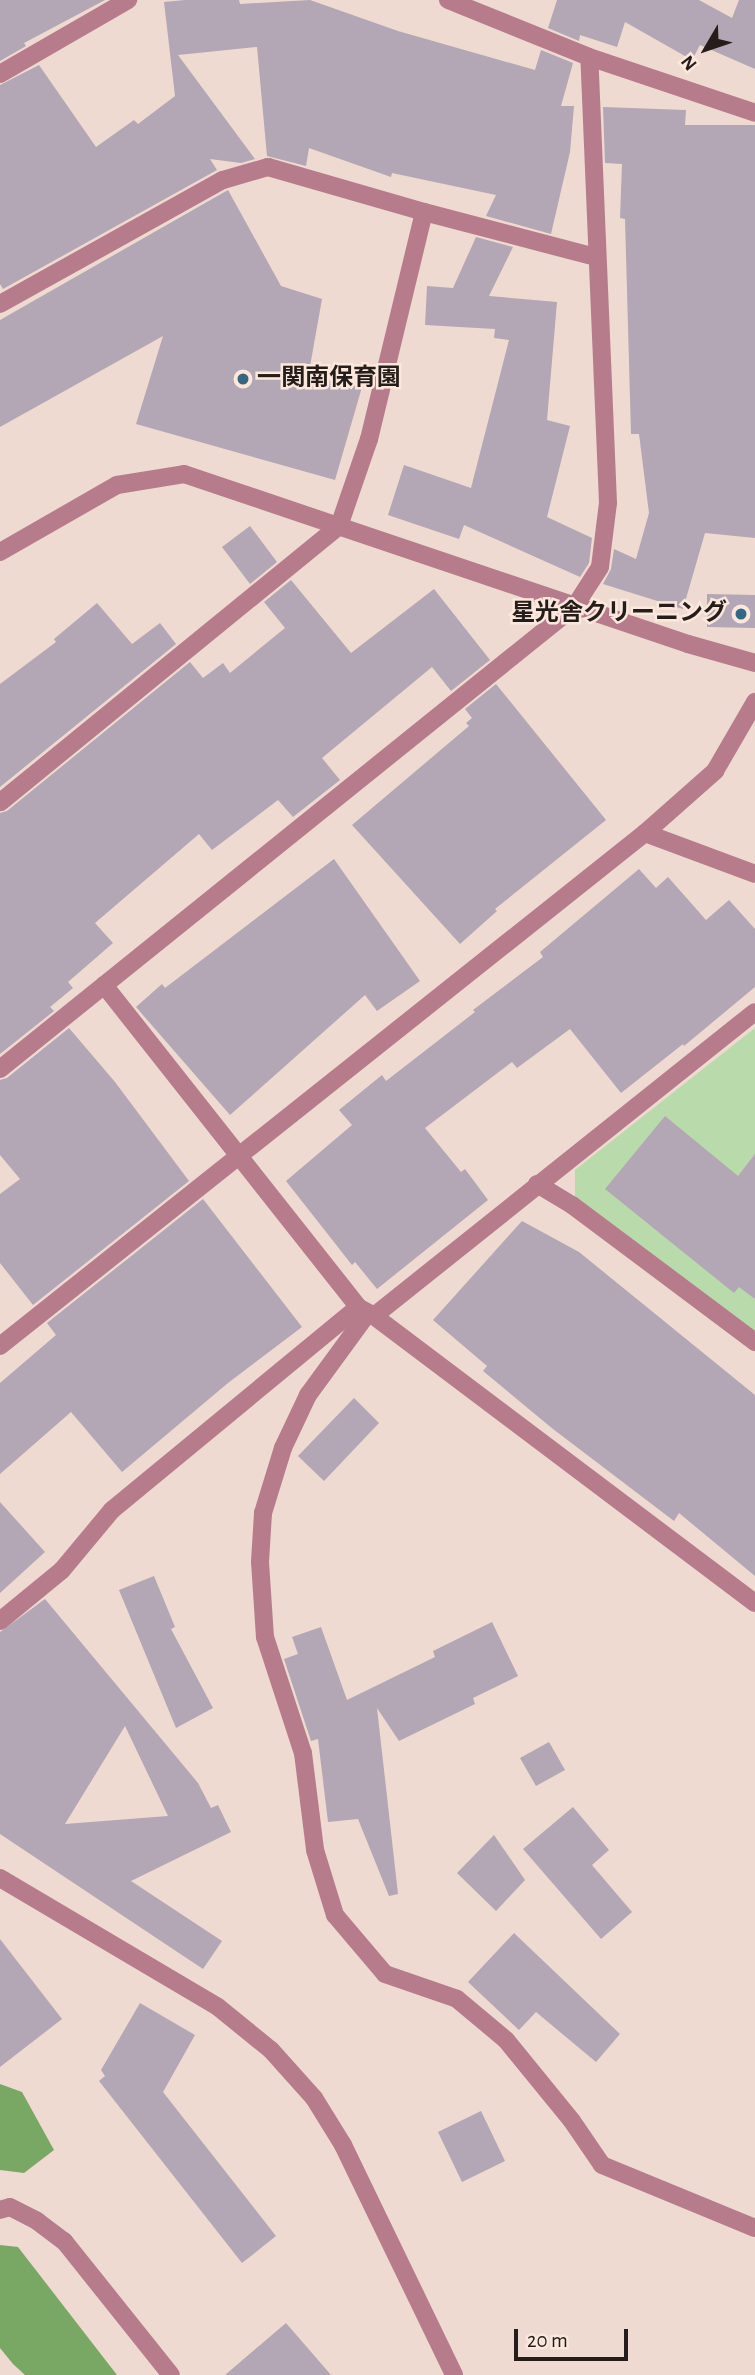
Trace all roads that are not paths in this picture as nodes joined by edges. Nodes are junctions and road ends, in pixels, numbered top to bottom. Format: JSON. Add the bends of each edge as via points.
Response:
{"nodes":[{"id":1,"x":128,"y":0,"type":"edge"},
{"id":2,"x":448,"y":0,"type":"edge"},
{"id":3,"x":589,"y":57,"type":"junction"},
{"id":4,"x":0,"y":74,"type":"edge"},
{"id":5,"x":755,"y":113,"type":"edge"},
{"id":6,"x":424,"y":212,"type":"junction"},
{"id":7,"x":596,"y":257,"type":"junction"},
{"id":8,"x":0,"y":304,"type":"edge"},
{"id":9,"x":339,"y":526,"type":"junction"},
{"id":10,"x":0,"y":552,"type":"edge"},
{"id":11,"x":575,"y":606,"type":"junction"},
{"id":12,"x":755,"y":663,"type":"edge"},
{"id":13,"x":755,"y":702,"type":"edge"},
{"id":14,"x":0,"y":802,"type":"edge"},
{"id":15,"x":645,"y":833,"type":"junction"},
{"id":16,"x":755,"y":874,"type":"edge"},
{"id":17,"x":104,"y":985,"type":"junction"},
{"id":18,"x":755,"y":1012,"type":"edge"},
{"id":19,"x":0,"y":1069,"type":"edge"},
{"id":20,"x":238,"y":1156,"type":"junction"},
{"id":21,"x":537,"y":1184,"type":"junction"},
{"id":22,"x":367,"y":1312,"type":"junction"},
{"id":23,"x":755,"y":1342,"type":"edge"},
{"id":24,"x":0,"y":1346,"type":"edge"},
{"id":25,"x":755,"y":1603,"type":"edge"},
{"id":26,"x":0,"y":1621,"type":"edge"},
{"id":27,"x":0,"y":1878,"type":"edge"},
{"id":28,"x":0,"y":2210,"type":"edge"},
{"id":29,"x":755,"y":2228,"type":"edge"},
{"id":30,"x":171,"y":2375,"type":"edge"},
{"id":31,"x":454,"y":2375,"type":"edge"}],
"edges":[{"from":1,"to":4,"type":"street"},
{"from":2,"to":3,"type":"street"},
{"from":3,"to":5,"type":"street"},
{"from":3,"to":7,"type":"street"},
{"from":6,"to":7,"type":"street"},
{"from":6,"to":8,"type":"street","via":[[268,167],[223,180]]},
{"from":6,"to":9,"type":"street","via":[[369,439]]},
{"from":7,"to":11,"type":"street","via":[[608,503],[600,567]]},
{"from":9,"to":10,"type":"street","via":[[184,474],[117,485]]},
{"from":9,"to":11,"type":"street"},
{"from":9,"to":14,"type":"street"},
{"from":11,"to":12,"type":"street"},
{"from":11,"to":17,"type":"street"},
{"from":13,"to":15,"type":"street","via":[[715,771]]},
{"from":15,"to":16,"type":"street"},
{"from":15,"to":20,"type":"street"},
{"from":17,"to":19,"type":"street"},
{"from":17,"to":20,"type":"street"},
{"from":18,"to":21,"type":"street"},
{"from":20,"to":22,"type":"street"},
{"from":20,"to":24,"type":"street"},
{"from":21,"to":22,"type":"street"},
{"from":21,"to":23,"type":"street","via":[[572,1205]]},
{"from":22,"to":25,"type":"street"},
{"from":22,"to":26,"type":"street","via":[[113,1510],[62,1570]]},
{"from":22,"to":29,"type":"street","via":[[309,1395],[283,1448],[263,1513],[260,1562],[265,1637],[303,1753],[315,1850],[335,1915],[385,1974],[457,1999],[506,2040],[602,2165]]},
{"from":27,"to":31,"type":"street","via":[[218,2007],[271,2050],[314,2098],[343,2144]]},
{"from":28,"to":30,"type":"street","via":[[10,2207],[64,2241]]}]}
